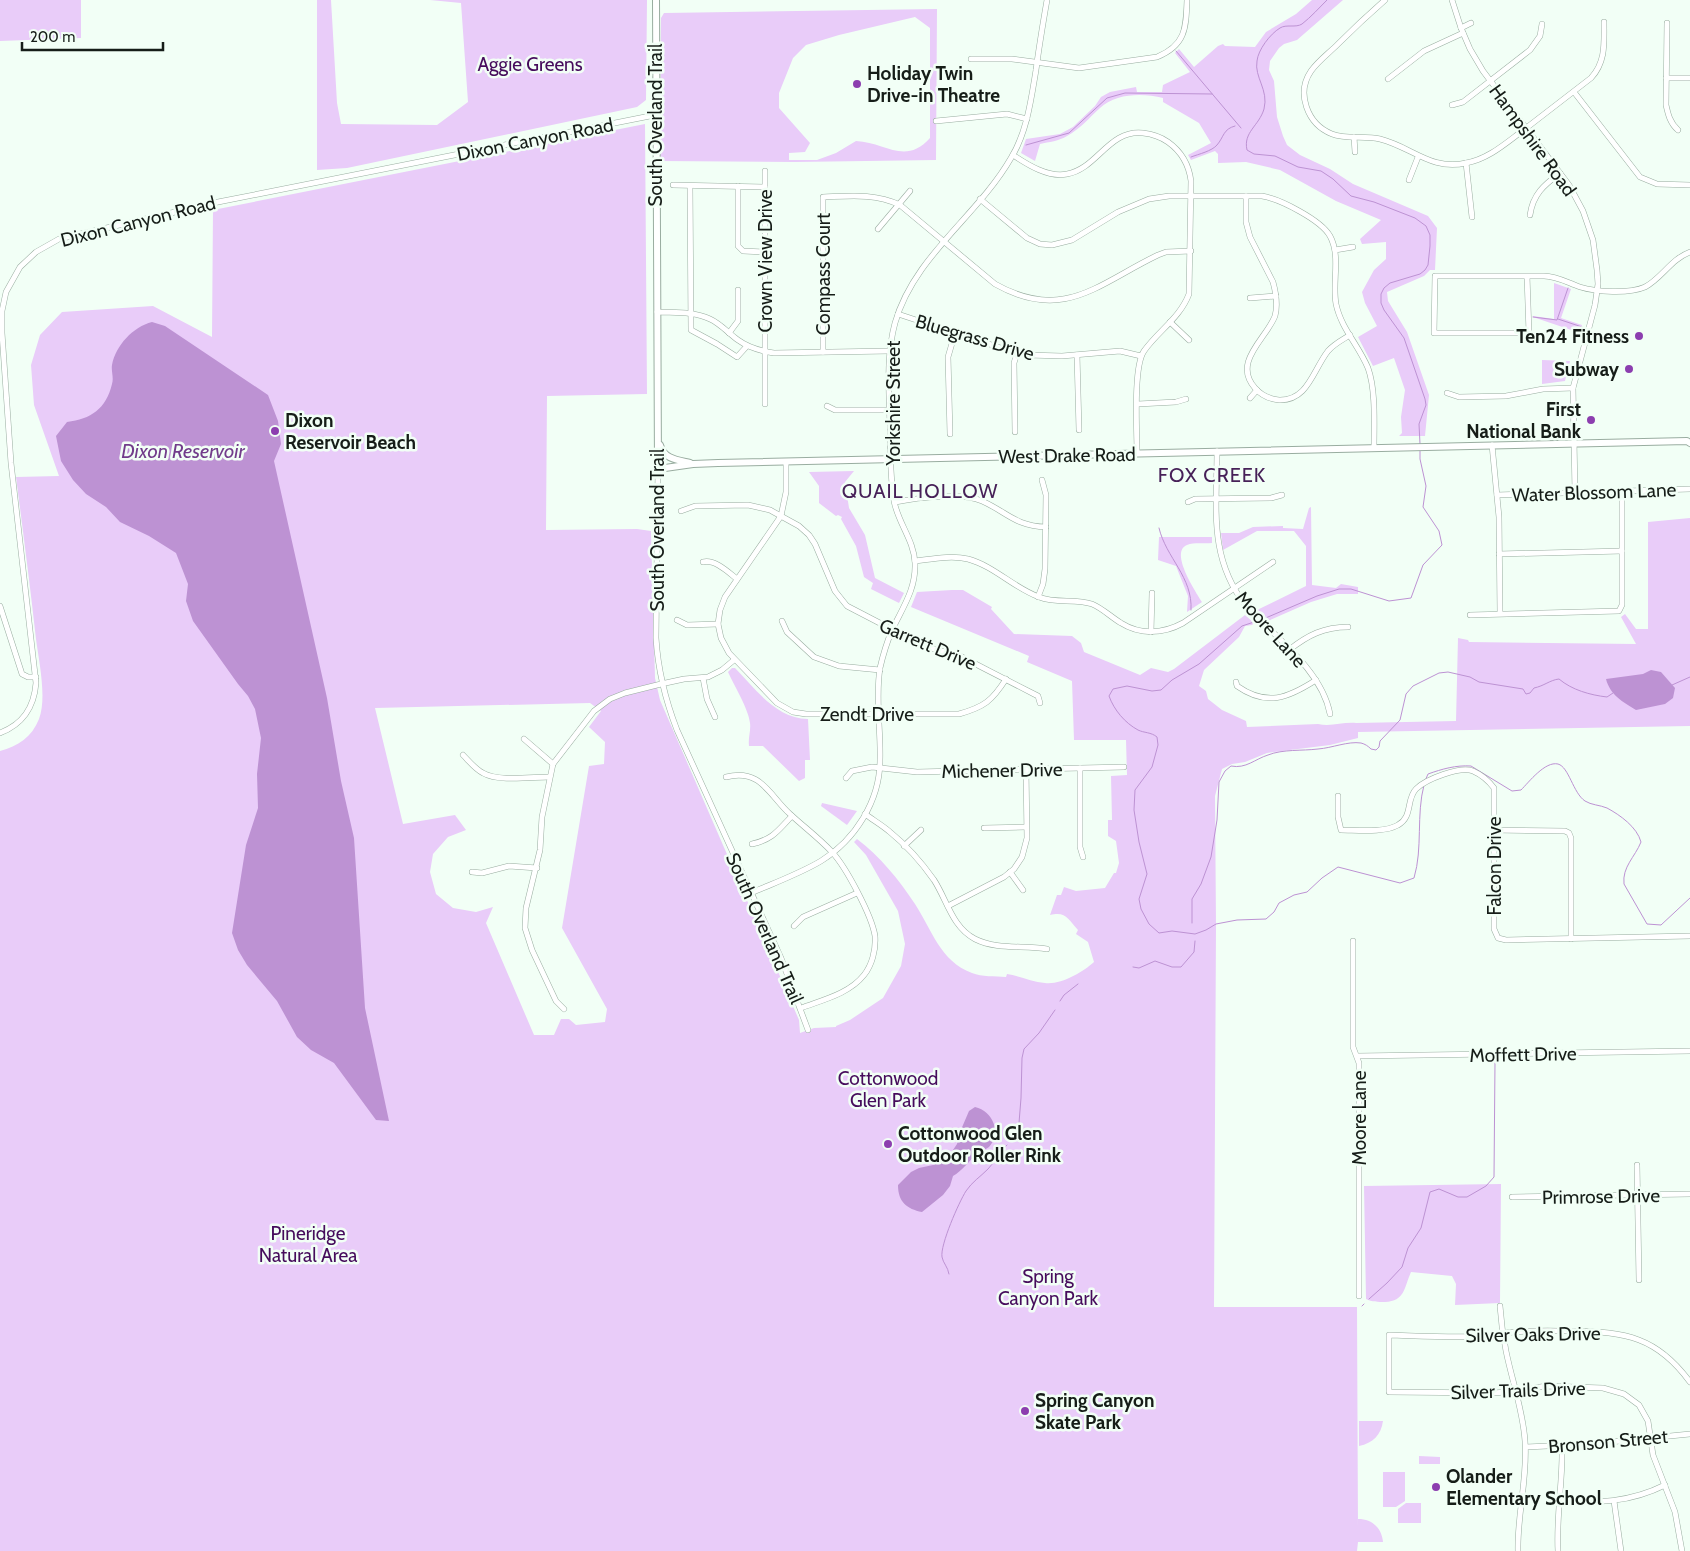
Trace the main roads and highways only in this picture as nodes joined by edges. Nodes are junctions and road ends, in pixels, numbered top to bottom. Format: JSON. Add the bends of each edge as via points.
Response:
{"nodes":[{"id":1,"x":656,"y":0,"type":"edge"},
{"id":2,"x":658,"y":439,"type":"junction"},
{"id":3,"x":1689,"y":440,"type":"edge"},
{"id":4,"x":693,"y":464,"type":"junction"},
{"id":5,"x":658,"y":469,"type":"joint"}],
"edges":[{"from":1,"to":2,"type":"main road","name":"South Overland Trail"},
{"from":2,"to":4,"type":"main road","via":[[661,450],[668,457]]},
{"from":2,"to":5,"type":"main road","name":"South Overland Trail"},
{"from":3,"to":4,"type":"main road","name":"West Drake Road"},
{"from":4,"to":5,"type":"main road","name":"West Drake Road"}]}
